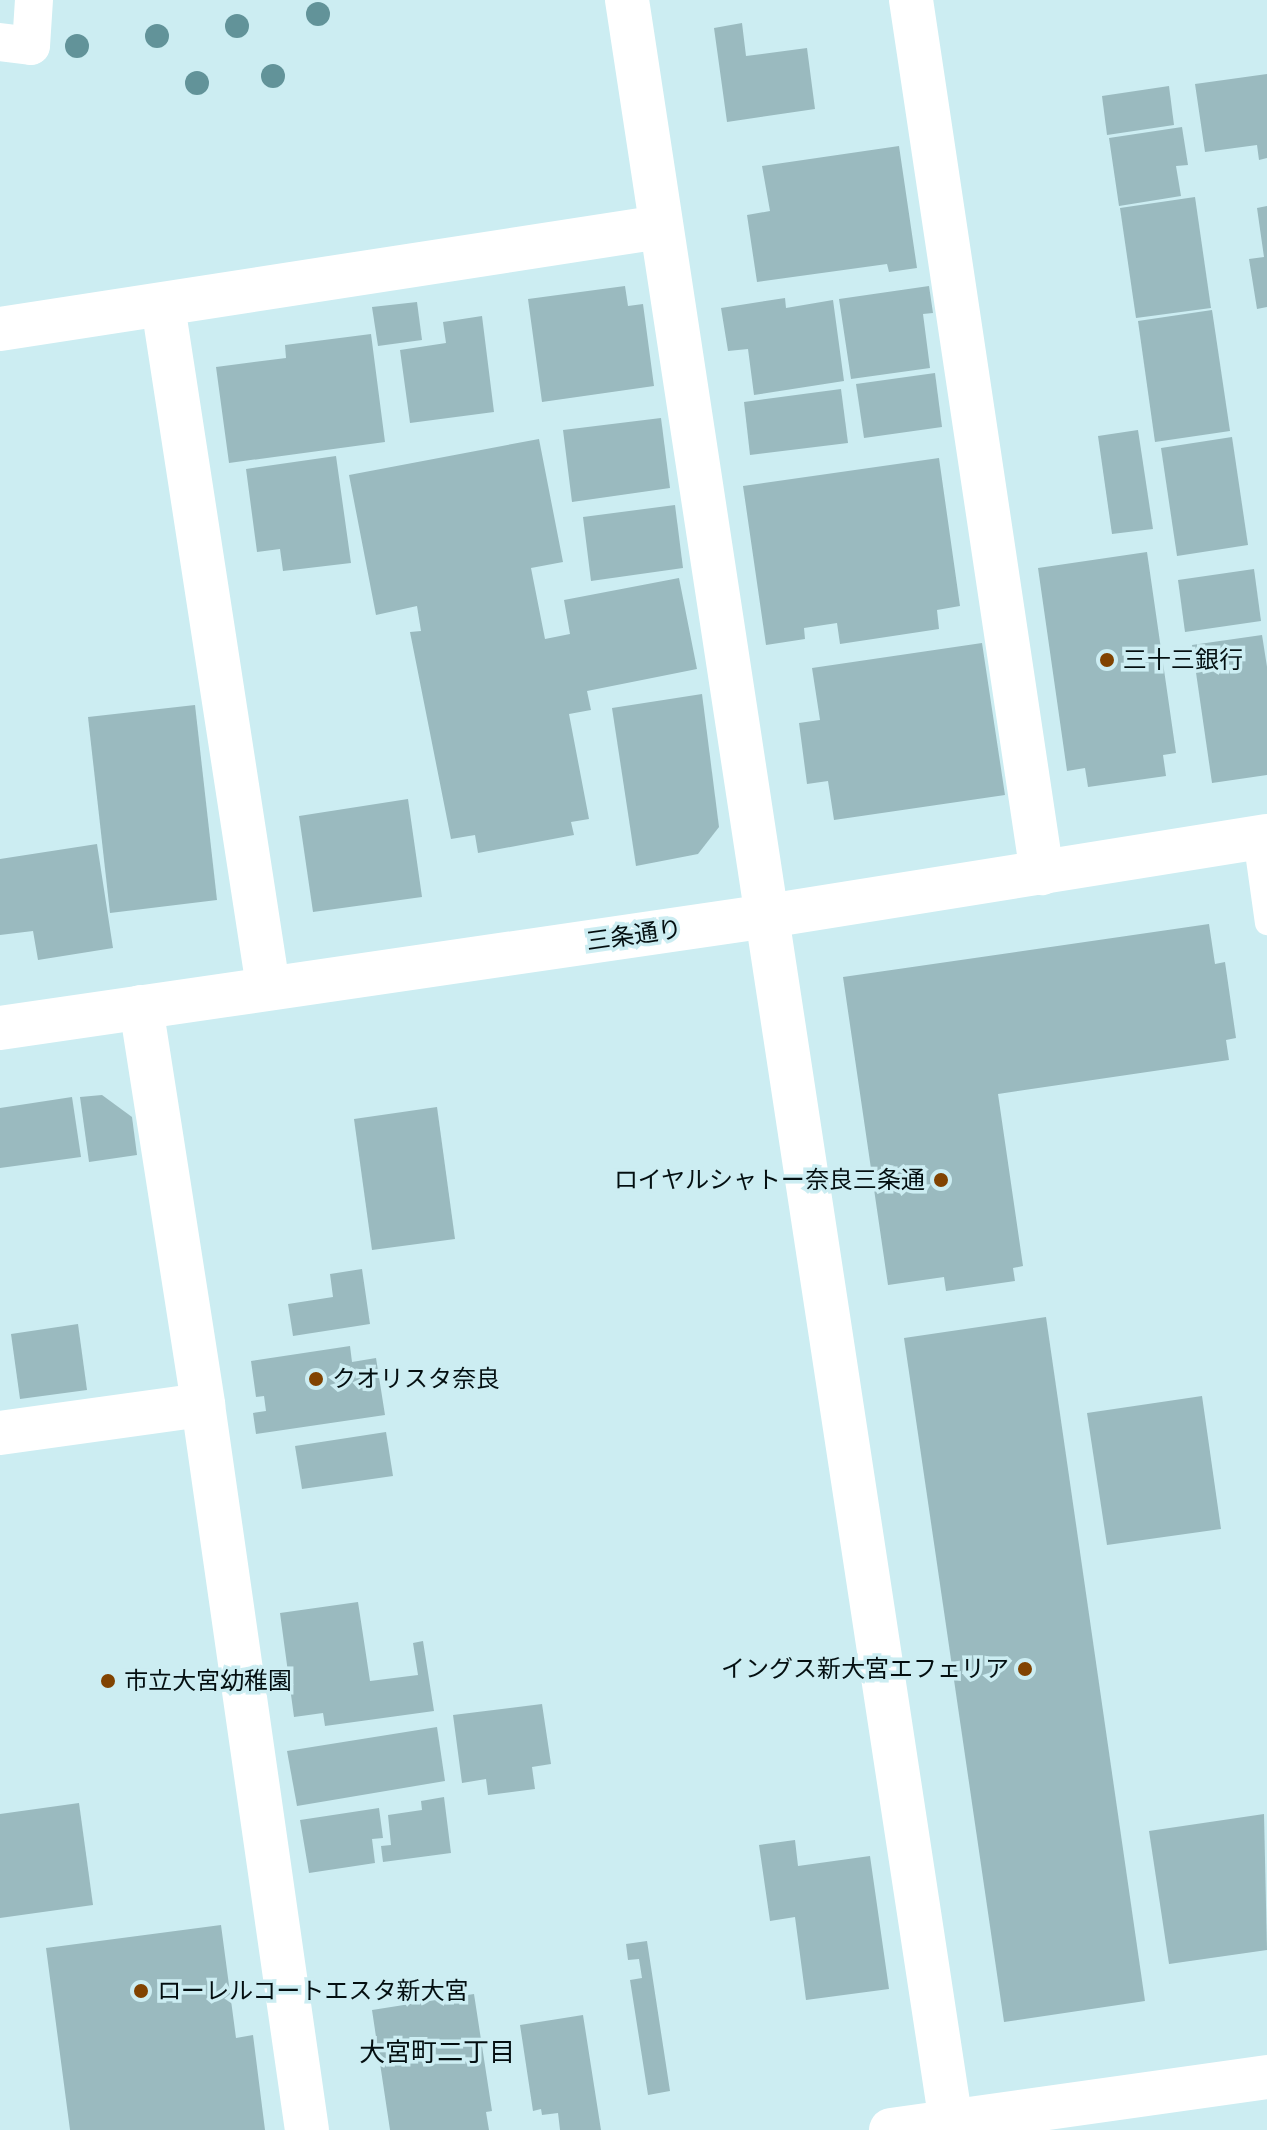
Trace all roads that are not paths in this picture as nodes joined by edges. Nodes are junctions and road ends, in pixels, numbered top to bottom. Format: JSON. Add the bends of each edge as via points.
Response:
{"nodes":[{"id":1,"x":34,"y":0,"type":"edge"},
{"id":2,"x":627,"y":0,"type":"edge"},
{"id":3,"x":911,"y":0,"type":"edge"},
{"id":4,"x":0,"y":42,"type":"edge"},
{"id":5,"x":660,"y":227,"type":"junction"},
{"id":6,"x":163,"y":306,"type":"junction"},
{"id":7,"x":0,"y":329,"type":"edge"},
{"id":8,"x":1261,"y":837,"type":"edge"},
{"id":9,"x":1042,"y":873,"type":"junction"},
{"id":10,"x":768,"y":916,"type":"junction"},
{"id":11,"x":1267,"y":923,"type":"edge"},
{"id":12,"x":268,"y":987,"type":"junction"},
{"id":13,"x":141,"y":1007,"type":"junction"},
{"id":14,"x":0,"y":1028,"type":"edge"},
{"id":15,"x":203,"y":1405,"type":"junction"},
{"id":16,"x":0,"y":1433,"type":"edge"},
{"id":17,"x":1267,"y":2077,"type":"edge"},
{"id":18,"x":952,"y":2126,"type":"edge"},
{"id":19,"x":307,"y":2130,"type":"edge"},
{"id":20,"x":891,"y":2130,"type":"edge"}],
"edges":[{"from":1,"to":4,"type":"street","via":[[31,46]]},
{"from":2,"to":5,"type":"street"},
{"from":3,"to":9,"type":"street"},
{"from":5,"to":6,"type":"street"},
{"from":5,"to":10,"type":"street"},
{"from":6,"to":7,"type":"street"},
{"from":6,"to":12,"type":"street"},
{"from":8,"to":9,"type":"street","name":"三条通り"},
{"from":8,"to":11,"type":"lane"},
{"from":9,"to":10,"type":"street","name":"三条通り"},
{"from":10,"to":12,"type":"street","name":"三条通り"},
{"from":10,"to":18,"type":"street"},
{"from":12,"to":13,"type":"street","name":"三条通り"},
{"from":13,"to":14,"type":"street","name":"三条通り"},
{"from":13,"to":15,"type":"street"},
{"from":15,"to":16,"type":"street"},
{"from":15,"to":19,"type":"street"},
{"from":17,"to":18,"type":"street"},
{"from":18,"to":20,"type":"street"}]}
